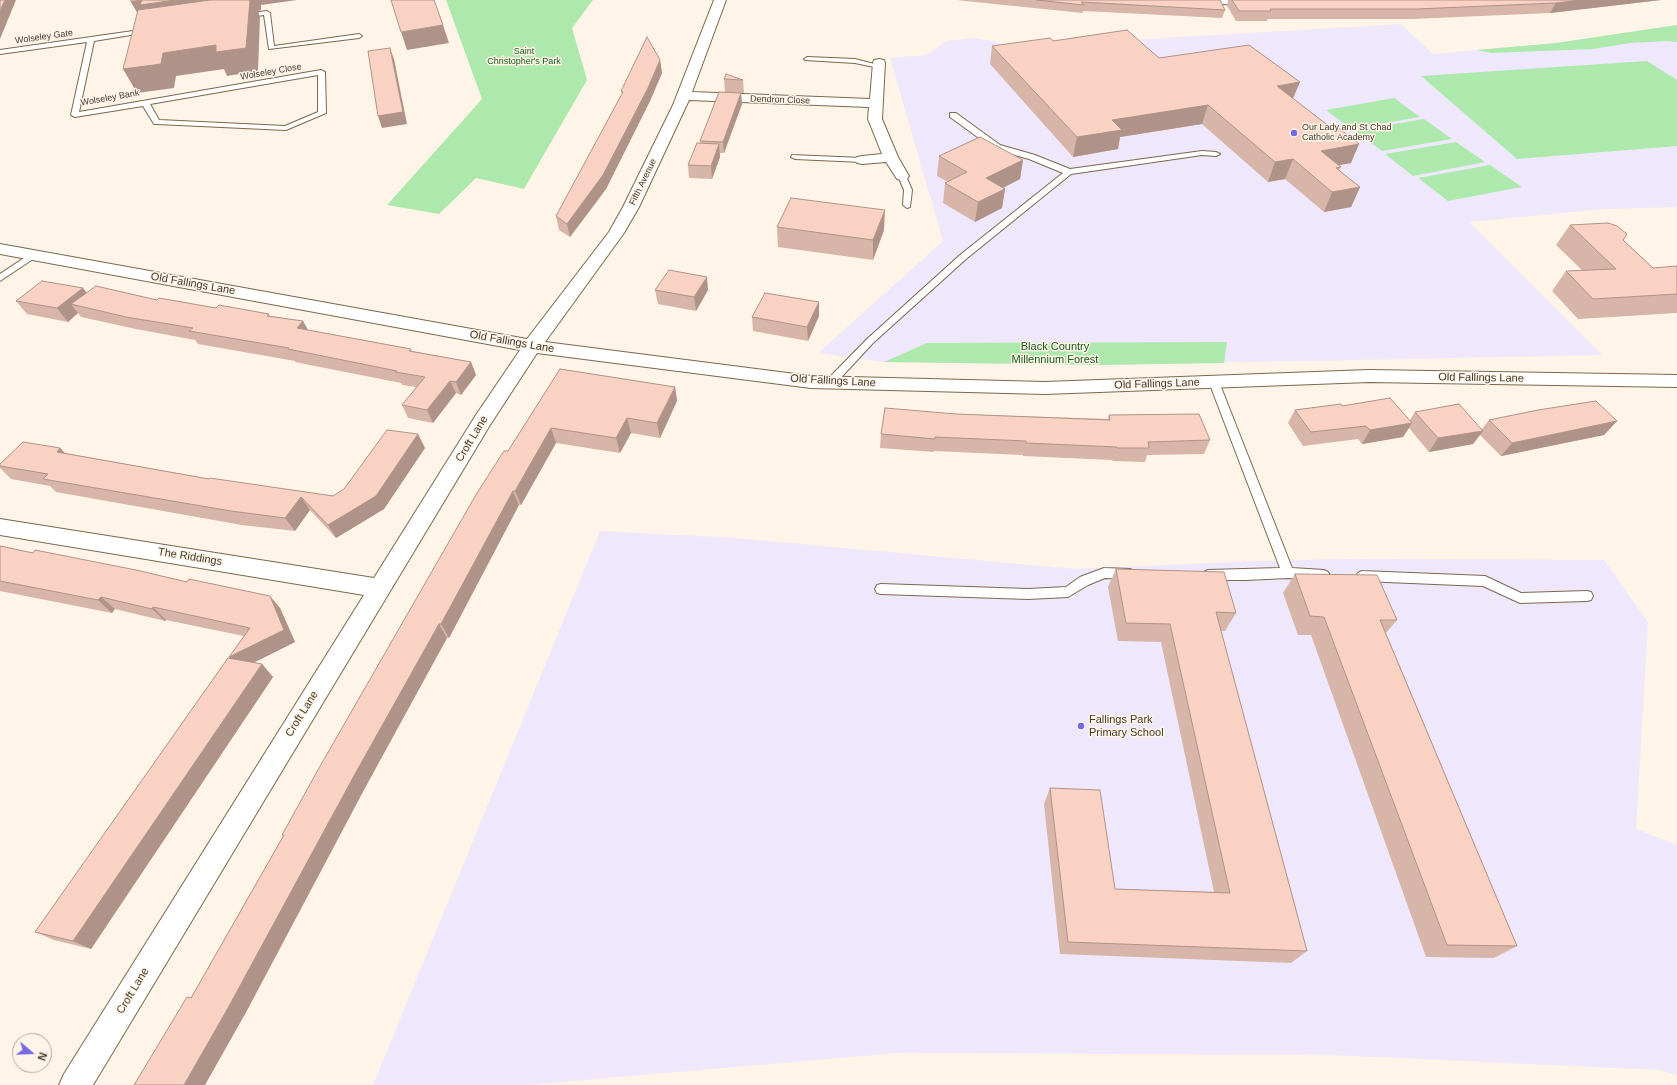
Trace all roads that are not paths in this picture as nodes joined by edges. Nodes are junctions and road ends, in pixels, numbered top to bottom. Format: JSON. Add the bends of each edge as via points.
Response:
{"nodes":[{"id":1,"x":720,"y":0,"type":"edge"},
{"id":2,"x":1182,"y":0,"type":"edge"},
{"id":3,"x":1236,"y":1,"type":"edge"},
{"id":4,"x":1271,"y":2,"type":"edge"},
{"id":5,"x":236,"y":17,"type":"edge"},
{"id":6,"x":152,"y":30,"type":"edge"},
{"id":7,"x":359,"y":36,"type":"dead end"},
{"id":8,"x":91,"y":39,"type":"junction"},
{"id":9,"x":0,"y":52,"type":"edge"},
{"id":10,"x":807,"y":59,"type":"dead end"},
{"id":11,"x":879,"y":65,"type":"joint"},
{"id":12,"x":683,"y":96,"type":"junction"},
{"id":13,"x":145,"y":102,"type":"junction"},
{"id":14,"x":877,"y":103,"type":"junction"},
{"id":15,"x":953,"y":115,"type":"dead end"},
{"id":16,"x":286,"y":128,"type":"joint"},
{"id":17,"x":1216,"y":154,"type":"dead end"},
{"id":18,"x":891,"y":156,"type":"junction"},
{"id":19,"x":795,"y":157,"type":"dead end"},
{"id":20,"x":862,"y":160,"type":"joint"},
{"id":21,"x":1069,"y":172,"type":"junction"},
{"id":22,"x":902,"y":176,"type":"joint"},
{"id":23,"x":907,"y":205,"type":"dead end"},
{"id":24,"x":0,"y":249,"type":"edge"},
{"id":25,"x":32,"y":255,"type":"junction"},
{"id":26,"x":0,"y":278,"type":"edge"},
{"id":27,"x":532,"y":346,"type":"junction"},
{"id":28,"x":1677,"y":381,"type":"edge"},
{"id":29,"x":1214,"y":382,"type":"junction"},
{"id":30,"x":830,"y":383,"type":"junction"},
{"id":31,"x":0,"y":527,"type":"edge"},
{"id":32,"x":1288,"y":573,"type":"junction"},
{"id":33,"x":1143,"y":574,"type":"edge"},
{"id":34,"x":1198,"y":575,"type":"edge"},
{"id":35,"x":1334,"y":575,"type":"edge"},
{"id":36,"x":1349,"y":576,"type":"edge"},
{"id":37,"x":379,"y":588,"type":"junction"},
{"id":38,"x":881,"y":589,"type":"dead end"},
{"id":39,"x":1587,"y":596,"type":"dead end"},
{"id":40,"x":75,"y":1085,"type":"edge"}],
"edges":[{"from":1,"to":12,"type":"street","name":"Fifth Avenue"},
{"from":2,"to":3,"type":"street"},
{"from":3,"to":4,"type":"street"},
{"from":5,"to":7,"type":"lane","via":[[267,13],[271,48]]},
{"from":6,"to":8,"type":"lane","name":"Wolseley Gate"},
{"from":8,"to":9,"type":"lane","name":"Wolseley Gate"},
{"from":8,"to":13,"type":"lane","name":"Wolseley Bank","via":[[75,115]]},
{"from":10,"to":11,"type":"lane","via":[[851,60]]},
{"from":11,"to":14,"type":"street"},
{"from":12,"to":14,"type":"street","name":"Dendron Close"},
{"from":12,"to":27,"type":"street","name":"Fifth Avenue","via":[[631,207],[616,233]]},
{"from":13,"to":16,"type":"lane","name":"Wolseley Bank","via":[[158,122]]},
{"from":13,"to":16,"type":"lane","name":"Wolseley Close","via":[[322,72],[322,113]]},
{"from":14,"to":18,"type":"street","via":[[875,119]]},
{"from":15,"to":21,"type":"lane","via":[[997,147],[1032,157]]},
{"from":17,"to":21,"type":"lane","via":[[1202,153]]},
{"from":18,"to":20,"type":"street"},
{"from":18,"to":22,"type":"street"},
{"from":19,"to":20,"type":"lane"},
{"from":21,"to":30,"type":"lane","via":[[963,257],[870,341]]},
{"from":22,"to":23,"type":"lane","via":[[908,190]]},
{"from":24,"to":25,"type":"street","name":"Old Fallings Lane"},
{"from":25,"to":26,"type":"lane"},
{"from":25,"to":27,"type":"street","name":"Old Fallings Lane"},
{"from":27,"to":30,"type":"street","name":"Old Fallings Lane"},
{"from":27,"to":37,"type":"street","name":"Croft Lane"},
{"from":28,"to":29,"type":"street","name":"Old Fallings Lane","via":[[1369,376]]},
{"from":29,"to":30,"type":"street","name":"Old Fallings Lane","via":[[1045,388]]},
{"from":29,"to":32,"type":"lane"},
{"from":31,"to":37,"type":"street","name":"The Riddings"},
{"from":32,"to":34,"type":"lane","via":[[1245,576]]},
{"from":32,"to":35,"type":"lane"},
{"from":33,"to":38,"type":"lane","via":[[1104,573],[1084,581],[1068,592],[1028,594]]},
{"from":36,"to":39,"type":"lane","via":[[1485,581],[1520,598]]},
{"from":37,"to":40,"type":"street","name":"Croft Lane"}]}
